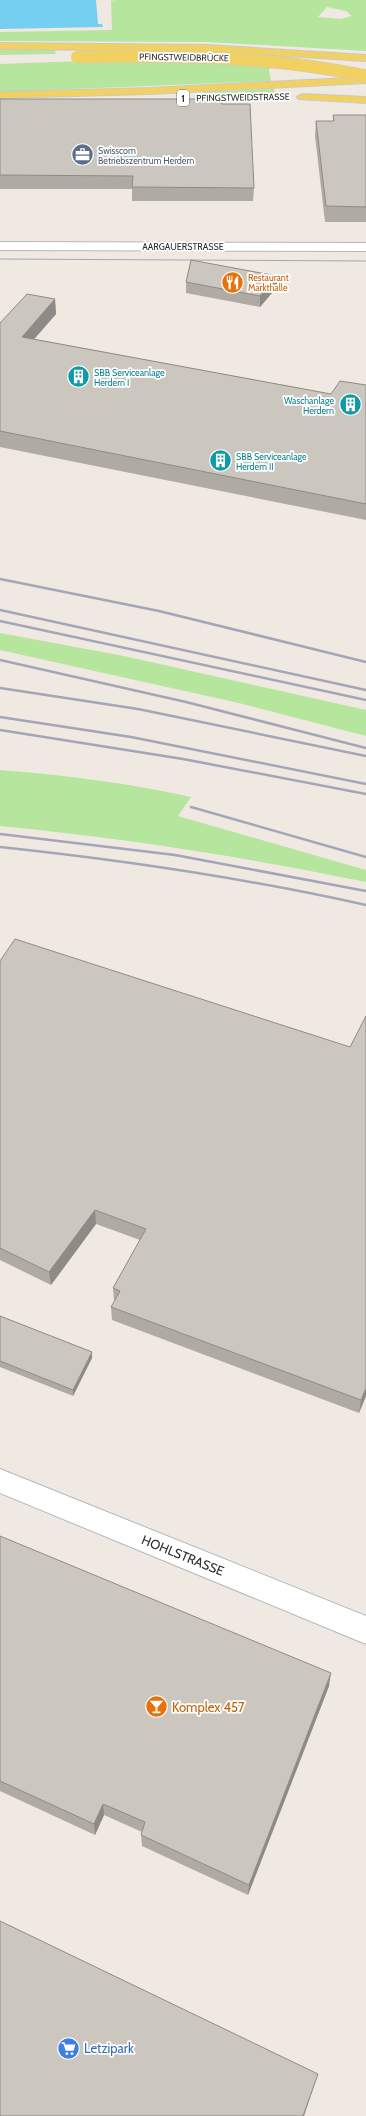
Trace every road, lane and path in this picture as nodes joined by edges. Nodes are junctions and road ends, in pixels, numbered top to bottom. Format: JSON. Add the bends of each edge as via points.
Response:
{"nodes":[{"id":1,"x":0,"y":46,"type":"edge"},
{"id":2,"x":54,"y":58,"type":"dead end"},
{"id":3,"x":366,"y":58,"type":"edge"},
{"id":4,"x":366,"y":63,"type":"edge"},
{"id":5,"x":366,"y":76,"type":"edge"},
{"id":6,"x":366,"y":80,"type":"edge"},
{"id":7,"x":300,"y":84,"type":"junction"},
{"id":8,"x":0,"y":95,"type":"edge"},
{"id":9,"x":292,"y":96,"type":"dead end"},
{"id":10,"x":268,"y":97,"type":"dead end"},
{"id":11,"x":315,"y":97,"type":"junction"},
{"id":12,"x":0,"y":100,"type":"edge"},
{"id":13,"x":366,"y":100,"type":"edge"},
{"id":14,"x":0,"y":246,"type":"edge"},
{"id":15,"x":366,"y":247,"type":"edge"},
{"id":16,"x":0,"y":1480,"type":"edge"},
{"id":17,"x":366,"y":1630,"type":"edge"}],
"edges":[{"from":1,"to":3,"type":"main road","via":[[208,48]]},
{"from":2,"to":5,"type":"main road","name":"PFINGSTWEIDBRÜCKE","bridge":true,"via":[[235,57],[303,64]]},
{"from":4,"to":7,"type":"main road","via":[[322,63],[308,66],[300,72]]},
{"from":6,"to":7,"type":"main road"},
{"from":7,"to":8,"type":"main road"},
{"from":7,"to":11,"type":"main road","via":[[305,92]]},
{"from":9,"to":11,"type":"main road","name":"PFINGSTWEIDSTRASSE"},
{"from":10,"to":12,"type":"main road","name":"PFINGSTWEIDSTRASSE","number":"1"},
{"from":11,"to":13,"type":"main road","name":"PFINGSTWEIDSTRASSE"},
{"from":14,"to":15,"type":"street","name":"AARGAUERSTRASSE"},
{"from":16,"to":17,"type":"street","name":"HOHLSTRASSE"}]}
